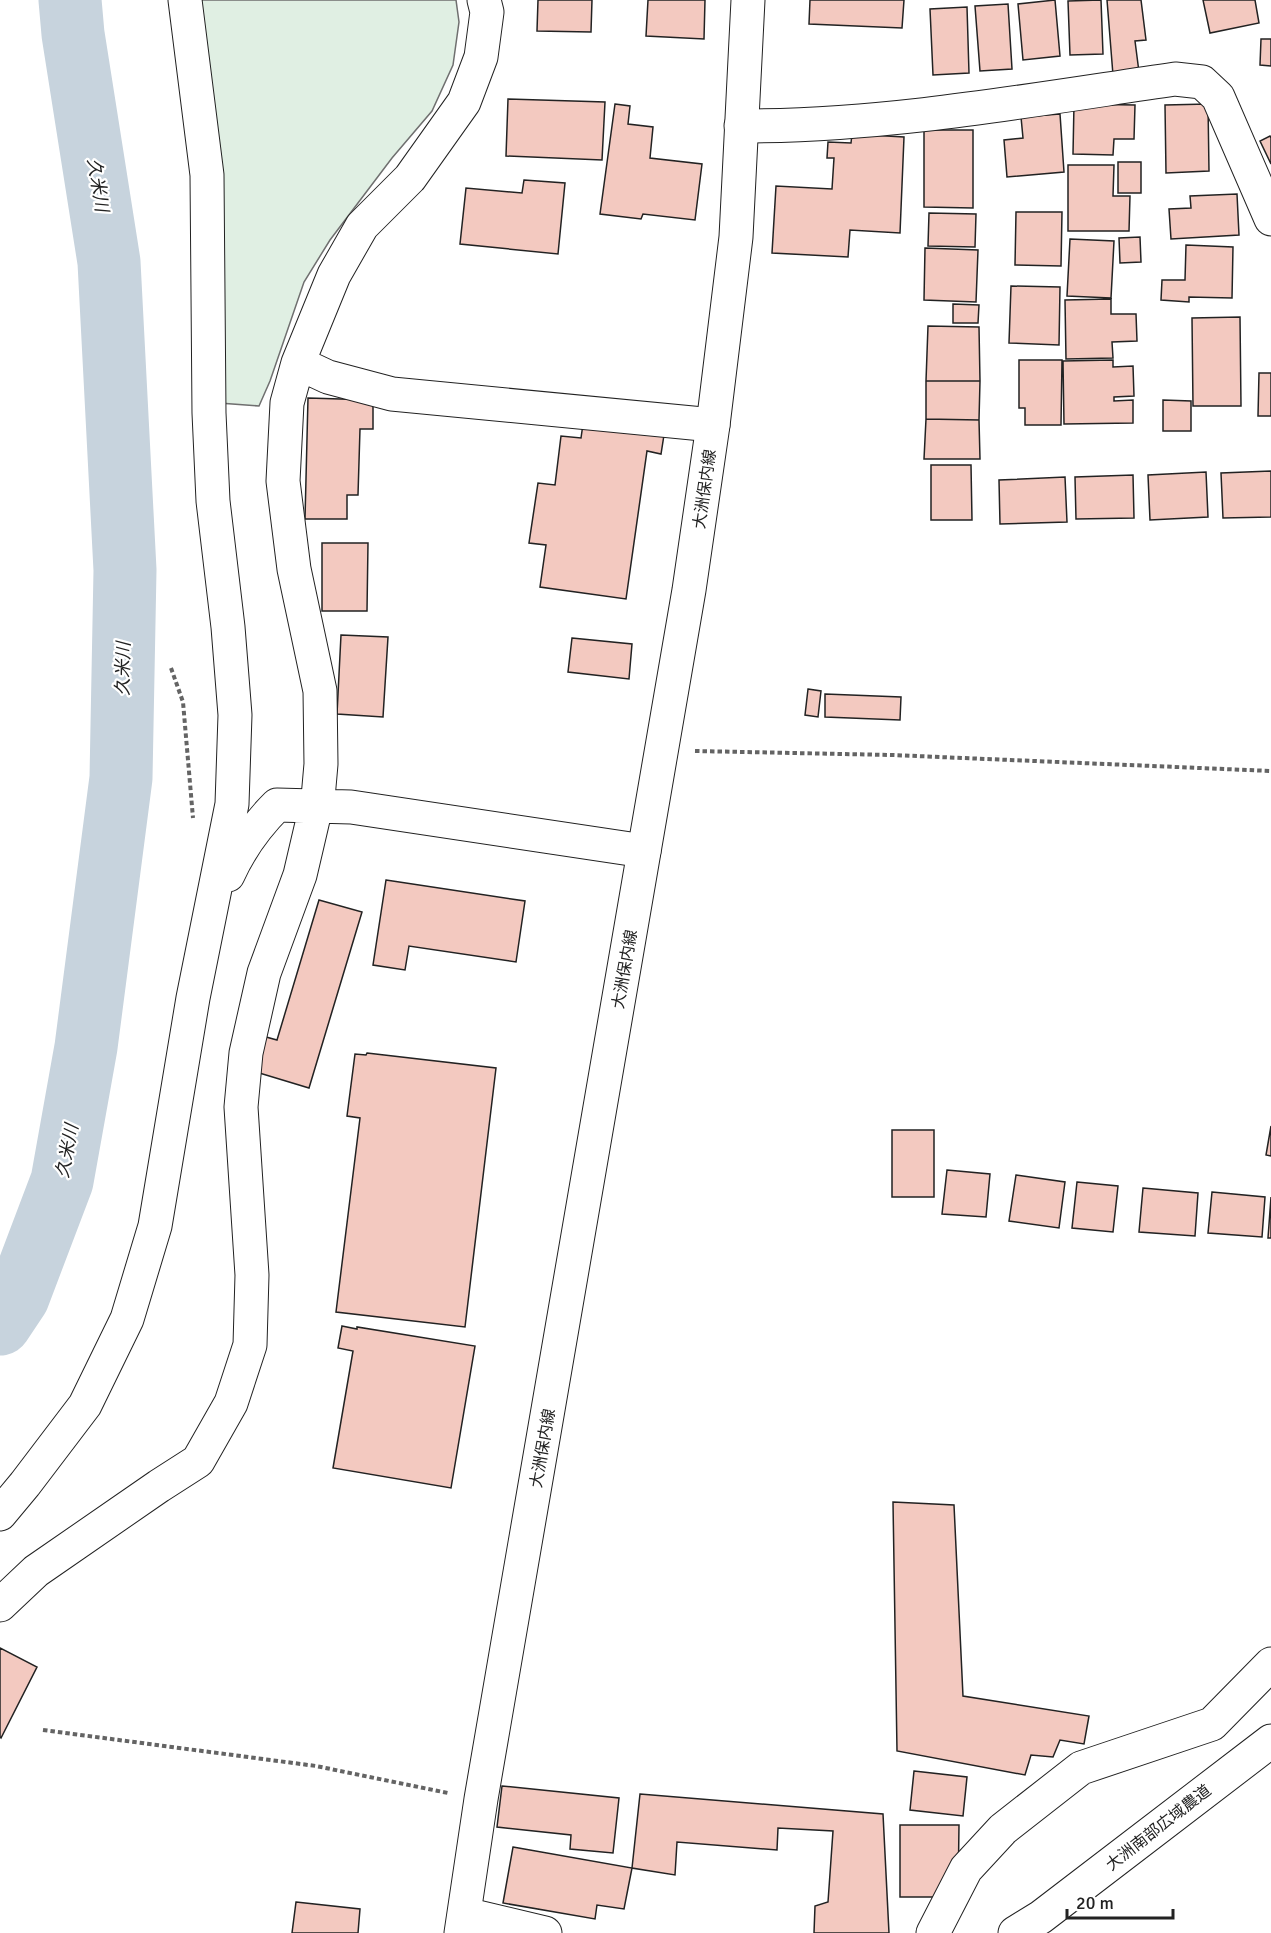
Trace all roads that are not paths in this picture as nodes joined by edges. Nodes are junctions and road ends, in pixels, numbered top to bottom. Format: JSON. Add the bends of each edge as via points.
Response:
{"nodes":[{"id":1,"x":185,"y":0,"type":"edge"},
{"id":2,"x":484,"y":0,"type":"edge"},
{"id":3,"x":748,"y":0,"type":"edge"},
{"id":4,"x":741,"y":126,"type":"junction"},
{"id":5,"x":1271,"y":219,"type":"edge"},
{"id":6,"x":298,"y":363,"type":"junction"},
{"id":7,"x":713,"y":425,"type":"junction"},
{"id":8,"x":316,"y":804,"type":"junction"},
{"id":9,"x":644,"y":851,"type":"junction"},
{"id":10,"x":210,"y":913,"type":"junction"},
{"id":11,"x":0,"y":1514,"type":"edge"},
{"id":12,"x":0,"y":1605,"type":"edge"},
{"id":13,"x":1271,"y":1664,"type":"edge"},
{"id":14,"x":1271,"y":1741,"type":"edge"},
{"id":15,"x":463,"y":1923,"type":"edge"},
{"id":16,"x":545,"y":1933,"type":"edge"},
{"id":17,"x":933,"y":1933,"type":"edge"},
{"id":18,"x":1016,"y":1933,"type":"edge"}],
"edges":[{"from":1,"to":10,"type":"street","via":[[207,175],[213,501],[235,715],[232,804]]},
{"from":2,"to":6,"type":"street","via":[[487,12],[482,57],[464,102],[410,178],[362,226],[333,275]]},
{"from":3,"to":4,"type":"street","name":"大洲保内線"},
{"from":4,"to":5,"type":"street","via":[[856,122],[1174,79],[1202,82],[1218,97]]},
{"from":4,"to":7,"type":"street","name":"大洲保内線","via":[[736,237]]},
{"from":6,"to":7,"type":"street","via":[[328,377],[392,394]]},
{"from":6,"to":8,"type":"street","via":[[287,403],[283,481],[294,569],[320,691],[321,764]]},
{"from":7,"to":9,"type":"street","name":"大洲保内線"},
{"from":8,"to":9,"type":"street"},
{"from":8,"to":10,"type":"street","via":[[276,805],[236,857]]},
{"from":8,"to":12,"type":"street","via":[[300,875],[264,974],[246,1053],[241,1107],[252,1275],[250,1345],[231,1403],[198,1461],[36,1571]]},
{"from":9,"to":15,"type":"street","name":"大洲保内線"},
{"from":10,"to":11,"type":"street","via":[[155,1226],[127,1319],[85,1405]]},
{"from":13,"to":17,"type":"street","via":[[1212,1724],[1081,1768],[1003,1829],[966,1869]]},
{"from":14,"to":18,"type":"street","name":"大洲南部広域農道"},
{"from":15,"to":16,"type":"street"}]}
